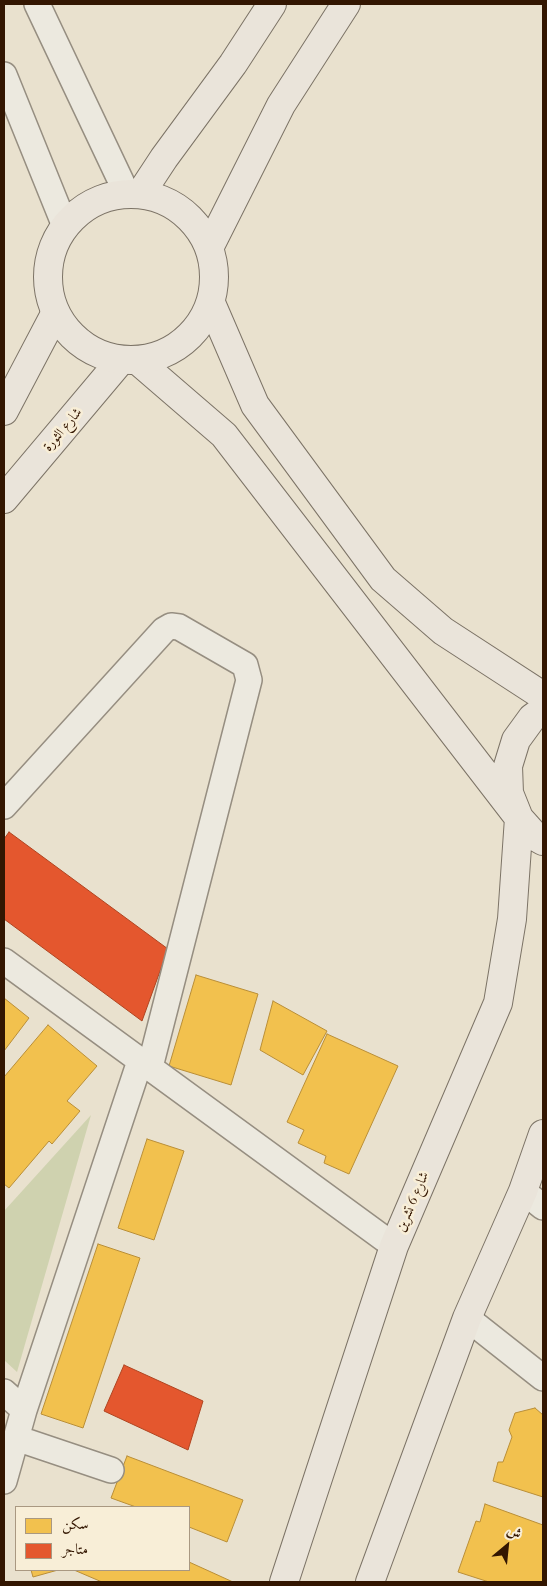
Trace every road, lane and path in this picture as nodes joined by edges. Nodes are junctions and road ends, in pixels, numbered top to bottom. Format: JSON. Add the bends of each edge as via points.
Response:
{"nodes":[{"id":1,"x":37,"y":4,"type":"edge"},
{"id":2,"x":272,"y":4,"type":"edge"},
{"id":3,"x":346,"y":4,"type":"edge"},
{"id":4,"x":4,"y":75,"type":"edge"},
{"id":5,"x":134,"y":193,"type":"junction"},
{"id":6,"x":65,"y":226,"type":"junction"},
{"id":7,"x":209,"y":248,"type":"junction"},
{"id":8,"x":211,"y":303,"type":"junction"},
{"id":9,"x":56,"y":314,"type":"junction"},
{"id":10,"x":129,"y":360,"type":"junction"},
{"id":11,"x":4,"y":411,"type":"edge"},
{"id":12,"x":4,"y":499,"type":"edge"},
{"id":13,"x":543,"y":696,"type":"edge"},
{"id":14,"x":543,"y":710,"type":"edge"},
{"id":15,"x":4,"y":806,"type":"edge"},
{"id":16,"x":519,"y":818,"type":"junction"},
{"id":17,"x":543,"y":842,"type":"edge"},
{"id":18,"x":4,"y":961,"type":"edge"},
{"id":19,"x":145,"y":1064,"type":"junction"},
{"id":20,"x":543,"y":1134,"type":"edge"},
{"id":21,"x":533,"y":1199,"type":"edge"},
{"id":22,"x":394,"y":1246,"type":"junction"},
{"id":23,"x":467,"y":1318,"type":"junction"},
{"id":24,"x":543,"y":1378,"type":"edge"},
{"id":25,"x":4,"y":1392,"type":"edge"},
{"id":26,"x":24,"y":1410,"type":"junction"},
{"id":27,"x":16,"y":1438,"type":"junction"},
{"id":28,"x":111,"y":1470,"type":"dead end"},
{"id":29,"x":4,"y":1481,"type":"edge"},
{"id":30,"x":284,"y":1582,"type":"edge"},
{"id":31,"x":370,"y":1582,"type":"edge"}],
"edges":[{"from":1,"to":5,"type":"street"},
{"from":2,"to":5,"type":"main road","via":[[233,64]]},
{"from":3,"to":7,"type":"main road","via":[[281,105]]},
{"from":4,"to":6,"type":"street"},
{"from":5,"to":6,"type":"main road","via":[[103,198],[82,209]]},
{"from":5,"to":7,"type":"main road","via":[[177,207],[196,225]]},
{"from":6,"to":9,"type":"main road","via":[[53,246],[47,268],[48,292]]},
{"from":7,"to":8,"type":"main road","via":[[215,274]]},
{"from":8,"to":10,"type":"main road","via":[[200,325],[183,343],[161,355]]},
{"from":8,"to":13,"type":"main road","via":[[255,405],[383,579],[442,631]]},
{"from":9,"to":10,"type":"main road","via":[[72,336],[94,352]]},
{"from":9,"to":11,"type":"main road"},
{"from":10,"to":12,"type":"main road","name":"شارع الثورة"},
{"from":10,"to":16,"type":"main road","via":[[224,435]]},
{"from":14,"to":16,"type":"main road","via":[[532,718],[516,740],[508,766],[509,793]]},
{"from":15,"to":19,"type":"street","via":[[164,630],[171,626],[179,627],[245,665],[249,680]]},
{"from":16,"to":17,"type":"main road"},
{"from":16,"to":22,"type":"main road","name":"شارع 6 تشرين","via":[[512,918],[498,1003]]},
{"from":18,"to":19,"type":"street"},
{"from":19,"to":22,"type":"street"},
{"from":19,"to":26,"type":"street"},
{"from":20,"to":21,"type":"main road"},
{"from":21,"to":23,"type":"main road"},
{"from":22,"to":30,"type":"main road","name":"شارع 6 تشرين"},
{"from":23,"to":24,"type":"street"},
{"from":23,"to":31,"type":"main road"},
{"from":25,"to":26,"type":"street"},
{"from":26,"to":27,"type":"street"},
{"from":27,"to":28,"type":"street"},
{"from":27,"to":29,"type":"street"}]}
